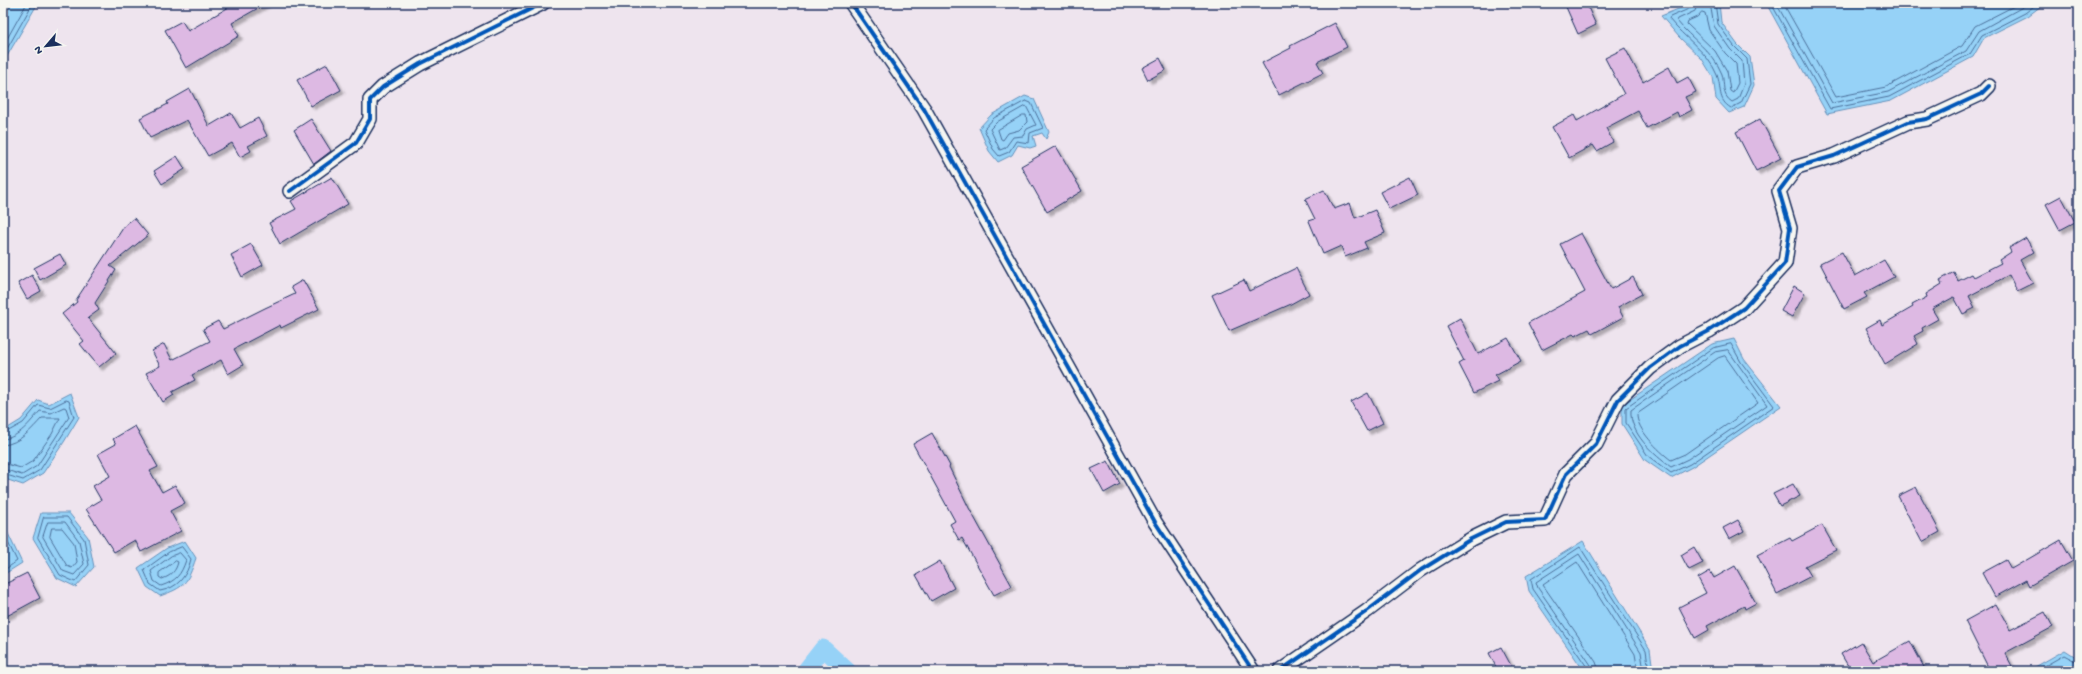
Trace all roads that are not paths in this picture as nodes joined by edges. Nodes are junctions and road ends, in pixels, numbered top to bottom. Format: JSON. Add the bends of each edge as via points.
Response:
{"nodes":[{"id":1,"x":543,"y":3,"type":"edge"},
{"id":2,"x":851,"y":3,"type":"edge"},
{"id":3,"x":1989,"y":86,"type":"dead end"},
{"id":4,"x":290,"y":191,"type":"dead end"},
{"id":5,"x":1253,"y":671,"type":"edge"},
{"id":6,"x":1280,"y":671,"type":"edge"}],
"edges":[{"from":1,"to":4,"type":"street","via":[[420,64],[383,87],[370,100],[370,119],[356,143]]},
{"from":2,"to":5,"type":"street","via":[[924,109],[1155,522]]},
{"from":3,"to":6,"type":"street","via":[[1981,94],[1927,119],[1908,122],[1834,156],[1797,167],[1779,190],[1790,228],[1785,263],[1744,308],[1710,331],[1680,346],[1650,368],[1618,400],[1596,444],[1566,474],[1545,520],[1506,522],[1472,539],[1422,570]]}]}
